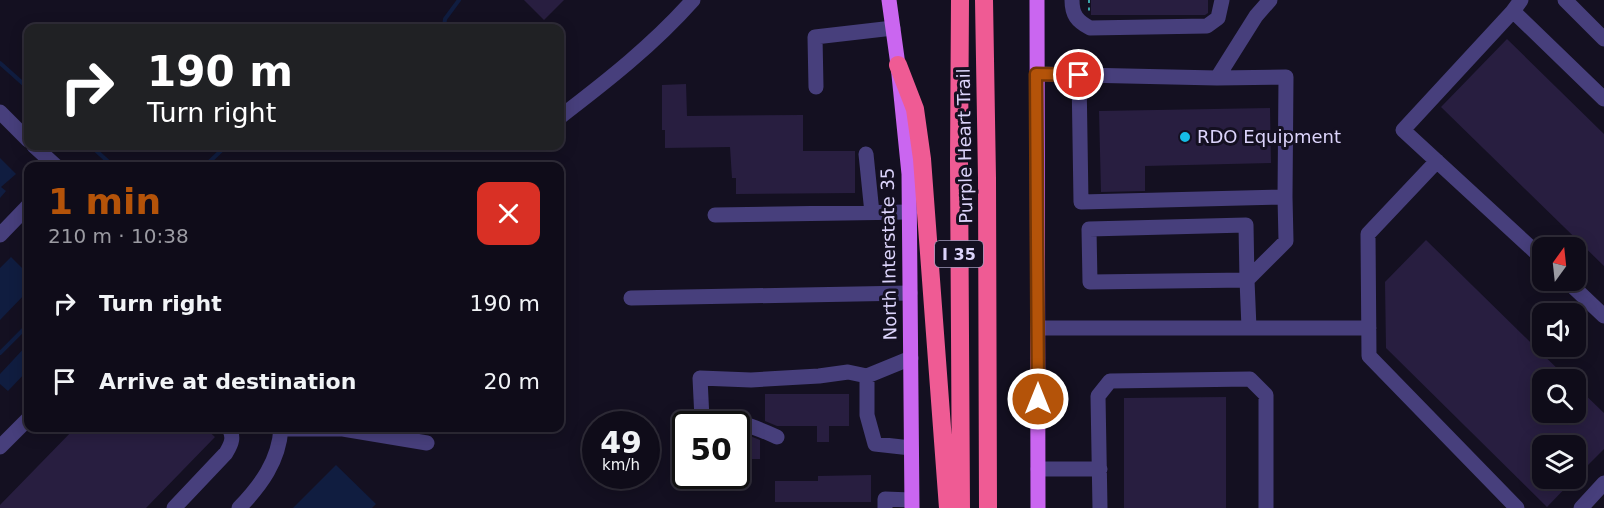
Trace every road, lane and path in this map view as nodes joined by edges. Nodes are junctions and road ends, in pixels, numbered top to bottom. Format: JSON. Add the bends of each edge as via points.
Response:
{"nodes":[{"id":1,"x":693,"y":0,"type":"edge"},
{"id":2,"x":889,"y":0,"type":"edge"},
{"id":3,"x":960,"y":0,"type":"edge"},
{"id":4,"x":984,"y":0,"type":"edge"},
{"id":5,"x":1037,"y":0,"type":"edge"},
{"id":6,"x":1072,"y":0,"type":"edge"},
{"id":7,"x":1089,"y":0,"type":"edge"},
{"id":8,"x":1222,"y":0,"type":"edge"},
{"id":9,"x":1270,"y":0,"type":"edge"},
{"id":10,"x":1565,"y":0,"type":"edge"},
{"id":11,"x":1517,"y":5,"type":"edge"},
{"id":12,"x":1089,"y":11,"type":"dead end"},
{"id":13,"x":893,"y":28,"type":"junction"},
{"id":14,"x":1604,"y":39,"type":"edge"},
{"id":15,"x":898,"y":65,"type":"junction"},
{"id":16,"x":1036,"y":74,"type":"junction"},
{"id":17,"x":1079,"y":75,"type":"junction"},
{"id":18,"x":1217,"y":78,"type":"junction"},
{"id":19,"x":816,"y":87,"type":"dead end"},
{"id":20,"x":1604,"y":99,"type":"edge"},
{"id":21,"x":0,"y":112,"type":"edge"},
{"id":22,"x":564,"y":114,"type":"edge"},
{"id":23,"x":24,"y":136,"type":"edge"},
{"id":24,"x":38,"y":150,"type":"edge"},
{"id":25,"x":866,"y":154,"type":"dead end"},
{"id":26,"x":1437,"y":161,"type":"junction"},
{"id":27,"x":52,"y":162,"type":"edge"},
{"id":28,"x":1285,"y":197,"type":"junction"},
{"id":29,"x":1245,"y":198,"type":"junction"},
{"id":30,"x":24,"y":210,"type":"edge"},
{"id":31,"x":909,"y":212,"type":"junction"},
{"id":32,"x":872,"y":213,"type":"junction"},
{"id":33,"x":715,"y":214,"type":"dead end"},
{"id":34,"x":1246,"y":225,"type":"junction"},
{"id":35,"x":0,"y":235,"type":"edge"},
{"id":36,"x":1532,"y":249,"type":"edge"},
{"id":37,"x":1247,"y":280,"type":"junction"},
{"id":38,"x":1578,"y":291,"type":"edge"},
{"id":39,"x":910,"y":293,"type":"junction"},
{"id":40,"x":631,"y":298,"type":"dead end"},
{"id":41,"x":1604,"y":316,"type":"edge"},
{"id":42,"x":1038,"y":328,"type":"junction"},
{"id":43,"x":1249,"y":328,"type":"junction"},
{"id":44,"x":1369,"y":328,"type":"junction"},
{"id":45,"x":911,"y":358,"type":"junction"},
{"id":46,"x":867,"y":376,"type":"junction"},
{"id":47,"x":24,"y":423,"type":"edge"},
{"id":48,"x":232,"y":432,"type":"edge"},
{"id":49,"x":280,"y":432,"type":"edge"},
{"id":50,"x":361,"y":432,"type":"edge"},
{"id":51,"x":777,"y":437,"type":"dead end"},
{"id":52,"x":427,"y":443,"type":"dead end"},
{"id":53,"x":0,"y":447,"type":"edge"},
{"id":54,"x":911,"y":448,"type":"junction"},
{"id":55,"x":1038,"y":469,"type":"junction"},
{"id":56,"x":1100,"y":469,"type":"junction"},
{"id":57,"x":1604,"y":483,"type":"edge"},
{"id":58,"x":912,"y":504,"type":"edge"},
{"id":59,"x":174,"y":508,"type":"edge"},
{"id":60,"x":239,"y":508,"type":"edge"},
{"id":61,"x":885,"y":508,"type":"edge"},
{"id":62,"x":948,"y":508,"type":"edge"},
{"id":63,"x":961,"y":508,"type":"edge"},
{"id":64,"x":988,"y":508,"type":"edge"},
{"id":65,"x":1038,"y":508,"type":"edge"},
{"id":66,"x":1100,"y":508,"type":"edge"},
{"id":67,"x":1266,"y":508,"type":"edge"},
{"id":68,"x":1517,"y":508,"type":"edge"},
{"id":69,"x":1581,"y":508,"type":"edge"}],
"edges":[{"from":1,"to":22,"type":"street","via":[[621,70]]},
{"from":2,"to":13,"type":"main road","name":"North Interstate 35"},
{"from":3,"to":63,"type":"highway","name":"Purple Heart Trail","number":"I 35"},
{"from":4,"to":64,"type":"highway","name":"Purple Heart Trail","number":"I 35"},
{"from":5,"to":16,"type":"main road"},
{"from":6,"to":8,"type":"street","via":[[1078,22],[1090,28],[1207,26],[1218,18]]},
{"from":7,"to":12,"type":"path"},
{"from":9,"to":18,"type":"street"},
{"from":10,"to":14,"type":"street"},
{"from":11,"to":20,"type":"street"},
{"from":11,"to":26,"type":"street","via":[[1403,130]]},
{"from":13,"to":15,"type":"main road","name":"North Interstate 35"},
{"from":13,"to":19,"type":"street","via":[[815,37]]},
{"from":15,"to":31,"type":"main road","name":"North Interstate 35"},
{"from":15,"to":62,"type":"highway","via":[[915,109],[922,159]]},
{"from":16,"to":17,"type":"street"},
{"from":16,"to":42,"type":"main road"},
{"from":17,"to":18,"type":"street"},
{"from":17,"to":29,"type":"street","via":[[1081,202]]},
{"from":18,"to":28,"type":"street","via":[[1286,78]]},
{"from":21,"to":23,"type":"street"},
{"from":24,"to":27,"type":"street"},
{"from":25,"to":32,"type":"street"},
{"from":26,"to":36,"type":"street"},
{"from":26,"to":44,"type":"street","via":[[1368,234]]},
{"from":28,"to":29,"type":"street"},
{"from":28,"to":37,"type":"street","via":[[1286,241]]},
{"from":29,"to":34,"type":"street"},
{"from":30,"to":35,"type":"street"},
{"from":31,"to":32,"type":"street"},
{"from":31,"to":39,"type":"main road","name":"North Interstate 35"},
{"from":32,"to":33,"type":"street"},
{"from":34,"to":37,"type":"street"},
{"from":34,"to":37,"type":"street","via":[[1089,229],[1090,282]]},
{"from":37,"to":43,"type":"street"},
{"from":38,"to":41,"type":"street"},
{"from":39,"to":40,"type":"street"},
{"from":39,"to":45,"type":"main road","name":"North Interstate 35"},
{"from":42,"to":43,"type":"street"},
{"from":42,"to":55,"type":"main road"},
{"from":43,"to":44,"type":"street"},
{"from":44,"to":68,"type":"street","via":[[1369,356]]},
{"from":45,"to":46,"type":"street"},
{"from":45,"to":54,"type":"main road","name":"North Interstate 35"},
{"from":46,"to":51,"type":"street","via":[[848,372],[751,380],[700,378],[702,419],[726,419]]},
{"from":46,"to":54,"type":"street","via":[[867,415],[875,444]]},
{"from":47,"to":53,"type":"street"},
{"from":48,"to":59,"type":"street","via":[[226,453]]},
{"from":49,"to":60,"type":"street","via":[[278,452],[269,472]]},
{"from":50,"to":52,"type":"street"},
{"from":54,"to":58,"type":"main road","name":"North Interstate 35"},
{"from":55,"to":56,"type":"street"},
{"from":55,"to":65,"type":"main road"},
{"from":56,"to":66,"type":"street"},
{"from":56,"to":67,"type":"street","via":[[1098,396],[1110,381],[1250,379],[1266,395]]},
{"from":57,"to":69,"type":"street"},
{"from":58,"to":61,"type":"street","via":[[885,499]]}]}
